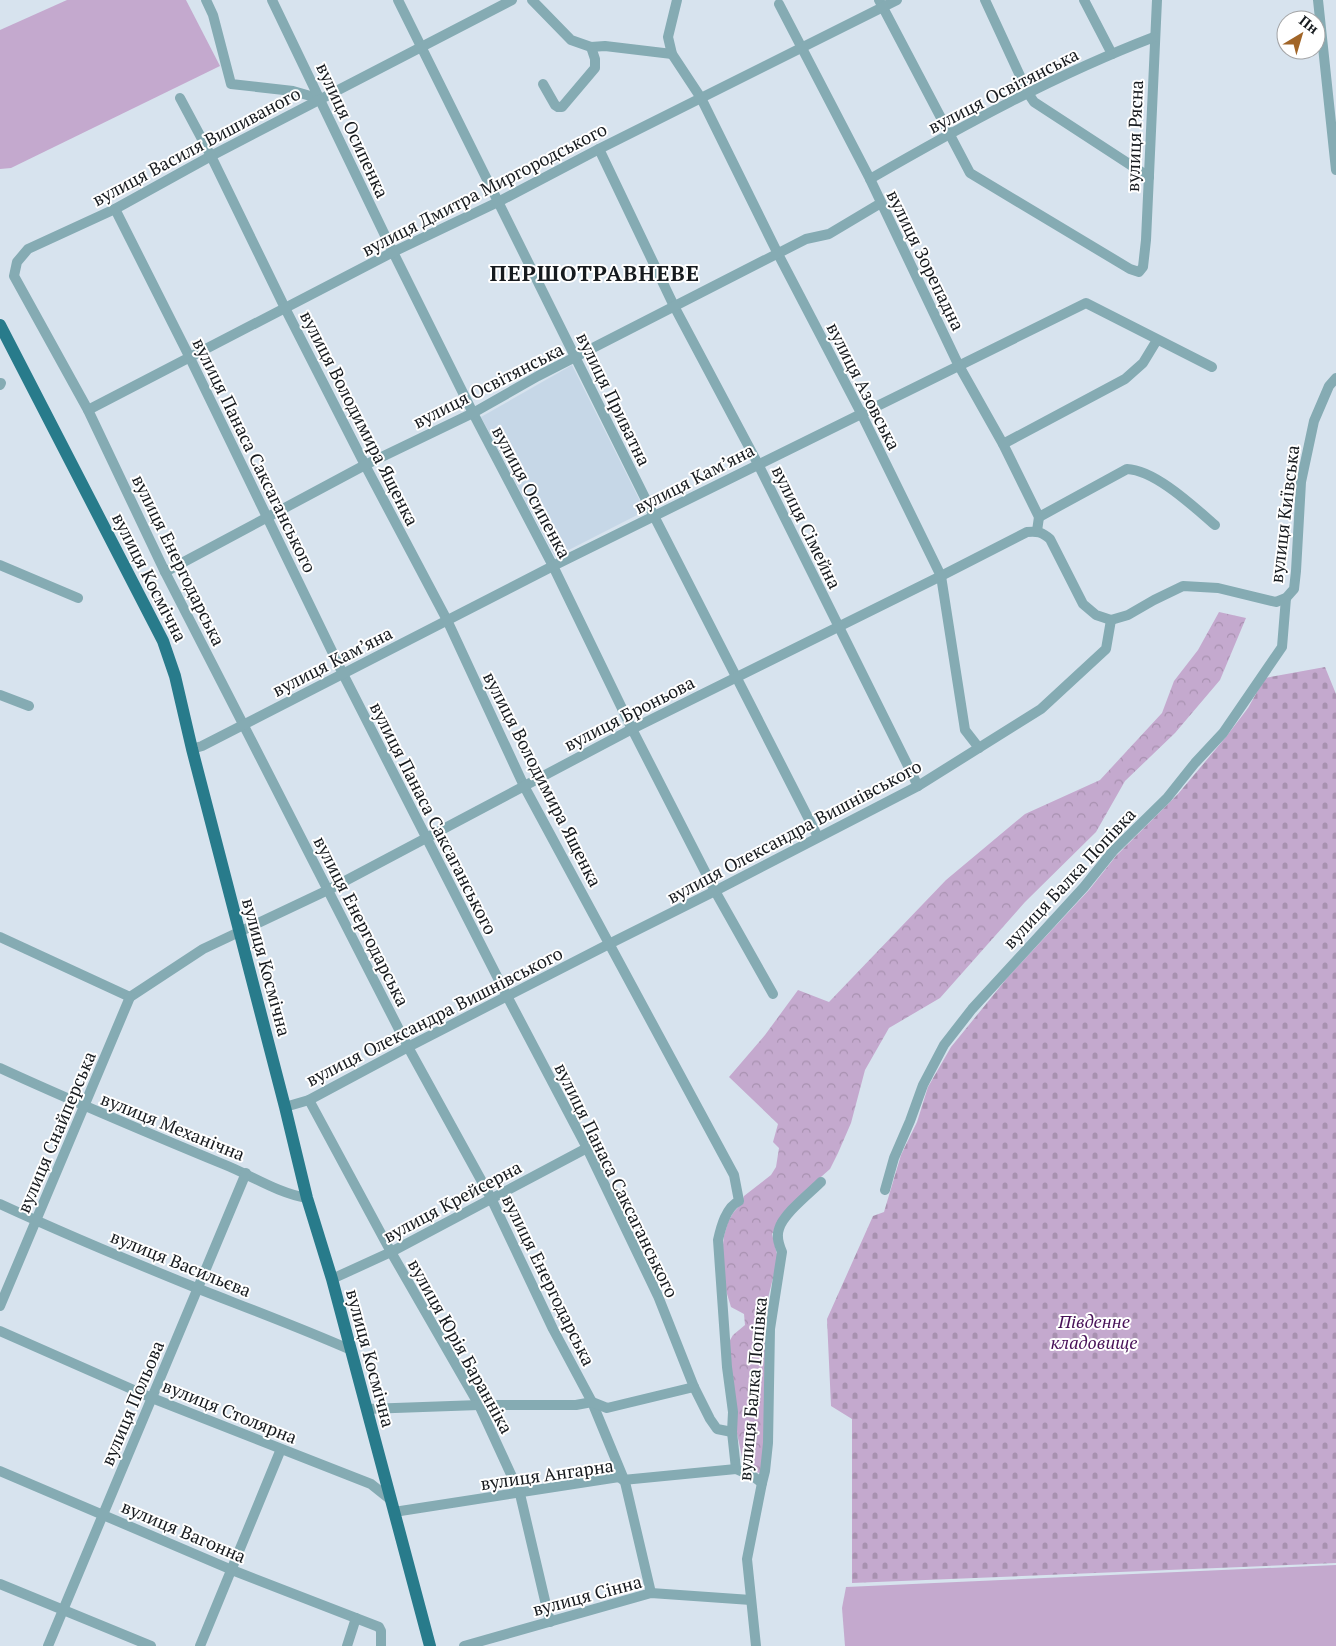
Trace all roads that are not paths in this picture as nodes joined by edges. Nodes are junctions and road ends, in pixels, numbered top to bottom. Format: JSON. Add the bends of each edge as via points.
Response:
{"nodes":[{"id":1,"x":206,"y":0,"type":"edge"},
{"id":2,"x":272,"y":0,"type":"edge"},
{"id":3,"x":398,"y":0,"type":"edge"},
{"id":4,"x":512,"y":0,"type":"edge"},
{"id":5,"x":532,"y":0,"type":"edge"},
{"id":6,"x":677,"y":0,"type":"edge"},
{"id":7,"x":897,"y":0,"type":"edge"},
{"id":8,"x":985,"y":0,"type":"edge"},
{"id":9,"x":1084,"y":0,"type":"edge"},
{"id":10,"x":1157,"y":0,"type":"edge"},
{"id":11,"x":1318,"y":0,"type":"edge"},
{"id":12,"x":779,"y":4,"type":"dead end"},
{"id":13,"x":881,"y":4,"type":"edge"},
{"id":14,"x":1154,"y":37,"type":"junction"},
{"id":15,"x":421,"y":46,"type":"junction"},
{"id":16,"x":591,"y":47,"type":"junction"},
{"id":17,"x":802,"y":48,"type":"junction"},
{"id":18,"x":672,"y":54,"type":"junction"},
{"id":19,"x":1112,"y":54,"type":"junction"},
{"id":20,"x":543,"y":84,"type":"dead end"},
{"id":21,"x":1028,"y":93,"type":"junction"},
{"id":22,"x":180,"y":98,"type":"dead end"},
{"id":23,"x":321,"y":98,"type":"junction"},
{"id":24,"x":701,"y":98,"type":"junction"},
{"id":25,"x":1333,"y":112,"type":"edge"},
{"id":26,"x":949,"y":134,"type":"junction"},
{"id":27,"x":599,"y":149,"type":"junction"},
{"id":28,"x":211,"y":156,"type":"junction"},
{"id":29,"x":1336,"y":170,"type":"edge"},
{"id":30,"x":1150,"y":177,"type":"junction"},
{"id":31,"x":870,"y":179,"type":"junction"},
{"id":32,"x":498,"y":202,"type":"junction"},
{"id":33,"x":881,"y":202,"type":"junction"},
{"id":34,"x":115,"y":209,"type":"junction"},
{"id":35,"x":393,"y":252,"type":"junction"},
{"id":36,"x":778,"y":254,"type":"junction"},
{"id":37,"x":14,"y":276,"type":"joint"},
{"id":38,"x":674,"y":306,"type":"junction"},
{"id":39,"x":286,"y":308,"type":"junction"},
{"id":40,"x":0,"y":325,"type":"edge"},
{"id":41,"x":1157,"y":340,"type":"junction"},
{"id":42,"x":190,"y":358,"type":"junction"},
{"id":43,"x":575,"y":358,"type":"junction"},
{"id":44,"x":958,"y":364,"type":"junction"},
{"id":45,"x":1212,"y":367,"type":"dead end"},
{"id":46,"x":1336,"y":378,"type":"edge"},
{"id":47,"x":88,"y":410,"type":"junction"},
{"id":48,"x":861,"y":413,"type":"junction"},
{"id":49,"x":473,"y":414,"type":"junction"},
{"id":50,"x":1003,"y":444,"type":"junction"},
{"id":51,"x":758,"y":464,"type":"junction"},
{"id":52,"x":365,"y":465,"type":"junction"},
{"id":53,"x":654,"y":516,"type":"junction"},
{"id":54,"x":267,"y":517,"type":"junction"},
{"id":55,"x":1039,"y":517,"type":"junction"},
{"id":56,"x":1215,"y":525,"type":"dead end"},
{"id":57,"x":1037,"y":531,"type":"junction"},
{"id":58,"x":0,"y":565,"type":"edge"},
{"id":59,"x":553,"y":566,"type":"junction"},
{"id":60,"x":165,"y":572,"type":"junction"},
{"id":61,"x":941,"y":576,"type":"junction"},
{"id":62,"x":78,"y":598,"type":"dead end"},
{"id":63,"x":1286,"y":598,"type":"junction"},
{"id":64,"x":447,"y":620,"type":"junction"},
{"id":65,"x":1111,"y":620,"type":"junction"},
{"id":66,"x":839,"y":626,"type":"junction"},
{"id":67,"x":343,"y":674,"type":"junction"},
{"id":68,"x":735,"y":677,"type":"junction"},
{"id":69,"x":0,"y":695,"type":"edge"},
{"id":70,"x":29,"y":706,"type":"dead end"},
{"id":71,"x":242,"y":724,"type":"junction"},
{"id":72,"x":632,"y":729,"type":"junction"},
{"id":73,"x":979,"y":748,"type":"junction"},
{"id":74,"x":192,"y":749,"type":"junction"},
{"id":75,"x":524,"y":786,"type":"junction"},
{"id":76,"x":918,"y":786,"type":"junction"},
{"id":77,"x":818,"y":837,"type":"junction"},
{"id":78,"x":426,"y":838,"type":"junction"},
{"id":79,"x":328,"y":890,"type":"junction"},
{"id":80,"x":715,"y":892,"type":"junction"},
{"id":81,"x":239,"y":933,"type":"junction"},
{"id":82,"x":0,"y":937,"type":"edge"},
{"id":83,"x":608,"y":944,"type":"junction"},
{"id":84,"x":773,"y":994,"type":"dead end"},
{"id":85,"x":507,"y":996,"type":"junction"},
{"id":86,"x":130,"y":997,"type":"junction"},
{"id":87,"x":408,"y":1047,"type":"junction"},
{"id":88,"x":0,"y":1068,"type":"edge"},
{"id":89,"x":309,"y":1100,"type":"junction"},
{"id":90,"x":84,"y":1107,"type":"junction"},
{"id":91,"x":285,"y":1107,"type":"junction"},
{"id":92,"x":587,"y":1148,"type":"junction"},
{"id":93,"x":246,"y":1174,"type":"junction"},
{"id":94,"x":821,"y":1182,"type":"dead end"},
{"id":95,"x":884,"y":1190,"type":"dead end"},
{"id":96,"x":307,"y":1198,"type":"junction"},
{"id":97,"x":491,"y":1198,"type":"junction"},
{"id":98,"x":0,"y":1204,"type":"edge"},
{"id":99,"x":37,"y":1221,"type":"junction"},
{"id":100,"x":391,"y":1252,"type":"junction"},
{"id":101,"x":332,"y":1279,"type":"junction"},
{"id":102,"x":198,"y":1288,"type":"junction"},
{"id":103,"x":0,"y":1306,"type":"edge"},
{"id":104,"x":0,"y":1331,"type":"edge"},
{"id":105,"x":351,"y":1350,"type":"junction"},
{"id":106,"x":694,"y":1388,"type":"junction"},
{"id":107,"x":152,"y":1398,"type":"junction"},
{"id":108,"x":592,"y":1402,"type":"junction"},
{"id":109,"x":479,"y":1405,"type":"junction"},
{"id":110,"x":367,"y":1410,"type":"junction"},
{"id":111,"x":732,"y":1432,"type":"junction"},
{"id":112,"x":281,"y":1449,"type":"junction"},
{"id":113,"x":736,"y":1469,"type":"junction"},
{"id":114,"x":0,"y":1471,"type":"edge"},
{"id":115,"x":623,"y":1480,"type":"junction"},
{"id":116,"x":762,"y":1483,"type":"junction"},
{"id":117,"x":520,"y":1494,"type":"junction"},
{"id":118,"x":392,"y":1506,"type":"junction"},
{"id":119,"x":103,"y":1514,"type":"junction"},
{"id":120,"x":232,"y":1570,"type":"junction"},
{"id":121,"x":0,"y":1584,"type":"edge"},
{"id":122,"x":651,"y":1593,"type":"junction"},
{"id":123,"x":751,"y":1600,"type":"junction"},
{"id":124,"x":63,"y":1610,"type":"junction"},
{"id":125,"x":356,"y":1618,"type":"junction"},
{"id":126,"x":550,"y":1622,"type":"junction"},
{"id":127,"x":48,"y":1646,"type":"edge"},
{"id":128,"x":151,"y":1646,"type":"edge"},
{"id":129,"x":200,"y":1646,"type":"edge"},
{"id":130,"x":347,"y":1646,"type":"edge"},
{"id":131,"x":381,"y":1646,"type":"edge"},
{"id":132,"x":430,"y":1646,"type":"edge"},
{"id":133,"x":464,"y":1646,"type":"edge"},
{"id":134,"x":756,"y":1646,"type":"edge"}],
"edges":[{"from":1,"to":23,"type":"street","via":[[214,15],[231,84]]},
{"from":2,"to":23,"type":"street","name":"вулиця Осипенка"},
{"from":3,"to":15,"type":"street","name":"вулиця Приватна"},
{"from":4,"to":15,"type":"street","name":"вулиця Василя Вишиваного"},
{"from":5,"to":16,"type":"street","via":[[570,40]]},
{"from":6,"to":18,"type":"street","via":[[668,37]]},
{"from":7,"to":13,"type":"street","name":"вулиця Дмитра Миргородського"},
{"from":8,"to":21,"type":"street"},
{"from":9,"to":19,"type":"street"},
{"from":10,"to":14,"type":"street","name":"вулиця Рясна"},
{"from":11,"to":25,"type":"street"},
{"from":12,"to":17,"type":"street","name":"вулиця Зорепадна"},
{"from":13,"to":17,"type":"street","name":"вулиця Дмитра Миргородського"},
{"from":13,"to":26,"type":"street"},
{"from":14,"to":19,"type":"street","name":"вулиця Освітянська"},
{"from":14,"to":30,"type":"street","name":"вулиця Рясна"},
{"from":15,"to":23,"type":"street","name":"вулиця Василя Вишиваного"},
{"from":15,"to":32,"type":"street","name":"вулиця Приватна"},
{"from":16,"to":18,"type":"street"},
{"from":16,"to":20,"type":"street","via":[[594,68],[562,107],[555,105]]},
{"from":17,"to":24,"type":"street","name":"вулиця Дмитра Миргородського"},
{"from":17,"to":31,"type":"street","name":"вулиця Зорепадна"},
{"from":18,"to":24,"type":"street","name":"вулиця Азовська"},
{"from":19,"to":21,"type":"street","name":"вулиця Освітянська"},
{"from":21,"to":26,"type":"street","name":"вулиця Освітянська"},
{"from":21,"to":30,"type":"street","via":[[1040,108]]},
{"from":22,"to":28,"type":"street","name":"вулиця Володимира Ященка"},
{"from":23,"to":28,"type":"street","name":"вулиця Василя Вишиваного"},
{"from":23,"to":35,"type":"street","name":"вулиця Осипенка"},
{"from":24,"to":27,"type":"street","name":"вулиця Дмитра Миргородського"},
{"from":24,"to":36,"type":"street","name":"вулиця Азовська"},
{"from":25,"to":29,"type":"street"},
{"from":26,"to":30,"type":"street","name":"вулиця Рясна","via":[[970,173],[1139,272],[1143,267]]},
{"from":26,"to":31,"type":"street","name":"вулиця Освітянська"},
{"from":27,"to":32,"type":"street","name":"вулиця Дмитра Миргородського"},
{"from":27,"to":38,"type":"street","name":"вулиця Сімейна"},
{"from":28,"to":34,"type":"street","name":"вулиця Василя Вишиваного"},
{"from":28,"to":39,"type":"street","name":"вулиця Володимира Ященка"},
{"from":31,"to":33,"type":"street","name":"вулиця Зорепадна"},
{"from":32,"to":35,"type":"street","name":"вулиця Дмитра Миргородського"},
{"from":32,"to":43,"type":"street","name":"вулиця Приватна"},
{"from":33,"to":36,"type":"street","name":"вулиця Освітянська","via":[[829,234],[806,239]]},
{"from":33,"to":44,"type":"street","name":"вулиця Зорепадна"},
{"from":34,"to":37,"type":"street","name":"вулиця Василя Вишиваного","via":[[28,249],[17,262]]},
{"from":34,"to":42,"type":"street","name":"вулиця Панаса Саксаганського"},
{"from":35,"to":39,"type":"street","name":"вулиця Дмитра Миргородського"},
{"from":35,"to":49,"type":"street","name":"вулиця Осипенка"},
{"from":36,"to":38,"type":"street","name":"вулиця Освітянська"},
{"from":36,"to":48,"type":"street","name":"вулиця Азовська"},
{"from":37,"to":47,"type":"street","name":"вулиця Енергодарська"},
{"from":38,"to":43,"type":"street","name":"вулиця Освітянська"},
{"from":38,"to":51,"type":"street","name":"вулиця Сімейна"},
{"from":39,"to":42,"type":"street","name":"вулиця Дмитра Миргородського"},
{"from":39,"to":52,"type":"street","name":"вулиця Володимира Ященка"},
{"from":40,"to":74,"type":"main road","name":"вулиця Космічна","via":[[163,641],[175,676]]},
{"from":41,"to":44,"type":"street","name":"вулиця Кам’яна","via":[[1086,303]]},
{"from":41,"to":45,"type":"street","name":"вулиця Кам’яна"},
{"from":41,"to":50,"type":"street","via":[[1143,363],[1125,380]]},
{"from":42,"to":47,"type":"street","name":"вулиця Дмитра Миргородського"},
{"from":42,"to":54,"type":"street","name":"вулиця Панаса Саксаганського"},
{"from":43,"to":49,"type":"street","name":"вулиця Освітянська"},
{"from":43,"to":53,"type":"street","name":"вулиця Приватна"},
{"from":44,"to":48,"type":"street","name":"вулиця Кам’яна"},
{"from":44,"to":50,"type":"street","name":"вулиця Зорепадна"},
{"from":46,"to":63,"type":"street","name":"вулиця Київська","via":[[1329,386],[1314,421],[1301,482],[1294,589]]},
{"from":47,"to":60,"type":"street","name":"вулиця Енергодарська"},
{"from":48,"to":51,"type":"street","name":"вулиця Кам’яна"},
{"from":48,"to":61,"type":"street","name":"вулиця Азовська"},
{"from":49,"to":52,"type":"street","name":"вулиця Освітянська"},
{"from":49,"to":59,"type":"street","name":"вулиця Осипенка"},
{"from":50,"to":55,"type":"street","name":"вулиця Зорепадна"},
{"from":51,"to":53,"type":"street","name":"вулиця Кам’яна"},
{"from":51,"to":66,"type":"street","name":"вулиця Сімейна"},
{"from":52,"to":54,"type":"street","name":"вулиця Освітянська"},
{"from":52,"to":64,"type":"street","name":"вулиця Володимира Ященка"},
{"from":53,"to":59,"type":"street","name":"вулиця Кам’яна"},
{"from":53,"to":68,"type":"street","name":"вулиця Приватна"},
{"from":54,"to":60,"type":"street","name":"вулиця Освітянська"},
{"from":54,"to":67,"type":"street","name":"вулиця Панаса Саксаганського"},
{"from":55,"to":56,"type":"street","via":[[1127,469],[1138,469],[1179,494]]},
{"from":55,"to":57,"type":"street"},
{"from":57,"to":61,"type":"street","name":"вулиця Броньова","via":[[1027,532]]},
{"from":57,"to":65,"type":"street","via":[[1050,539],[1083,604],[1096,615]]},
{"from":58,"to":62,"type":"street"},
{"from":59,"to":64,"type":"street","name":"вулиця Кам’яна"},
{"from":59,"to":72,"type":"street","name":"вулиця Осипенка"},
{"from":60,"to":71,"type":"street","name":"вулиця Енергодарська"},
{"from":61,"to":66,"type":"street","name":"вулиця Броньова"},
{"from":61,"to":73,"type":"street","name":"вулиця Азовська","via":[[965,730]]},
{"from":63,"to":65,"type":"street","via":[[1276,602],[1218,588],[1183,586],[1128,615]]},
{"from":63,"to":95,"type":"street","name":"вулиця Балка Попівка","via":[[1282,647],[1223,733],[1167,798],[1113,851],[972,1009],[944,1045],[923,1085]]},
{"from":64,"to":67,"type":"street","name":"вулиця Кам’яна"},
{"from":64,"to":75,"type":"street","name":"вулиця Володимира Ященка"},
{"from":65,"to":73,"type":"street","name":"вулиця Олександра Вишнівського","via":[[1106,649],[1041,709]]},
{"from":66,"to":68,"type":"street","name":"вулиця Броньова"},
{"from":66,"to":76,"type":"street","name":"вулиця Сімейна"},
{"from":67,"to":71,"type":"street","name":"вулиця Кам’яна"},
{"from":67,"to":78,"type":"street","name":"вулиця Панаса Саксаганського"},
{"from":68,"to":72,"type":"street","name":"вулиця Броньова"},
{"from":68,"to":77,"type":"street","name":"вулиця Приватна"},
{"from":69,"to":70,"type":"street"},
{"from":71,"to":74,"type":"street","name":"вулиця Кам’яна"},
{"from":71,"to":79,"type":"street","name":"вулиця Енергодарська"},
{"from":72,"to":75,"type":"street","name":"вулиця Броньова"},
{"from":72,"to":80,"type":"street","name":"вулиця Осипенка"},
{"from":73,"to":76,"type":"street","name":"вулиця Олександра Вишнівського"},
{"from":74,"to":81,"type":"main road","name":"вулиця Космічна"},
{"from":75,"to":78,"type":"street","name":"вулиця Броньова"},
{"from":75,"to":83,"type":"street","name":"вулиця Володимира Ященка"},
{"from":76,"to":77,"type":"street","name":"вулиця Олександра Вишнівського"},
{"from":77,"to":80,"type":"street","name":"вулиця Олександра Вишнівського"},
{"from":78,"to":79,"type":"street","name":"вулиця Броньова"},
{"from":78,"to":85,"type":"street","name":"вулиця Панаса Саксаганського"},
{"from":79,"to":81,"type":"street","name":"вулиця Броньова"},
{"from":79,"to":87,"type":"street","name":"вулиця Енергодарська"},
{"from":80,"to":83,"type":"street","name":"вулиця Олександра Вишнівського"},
{"from":80,"to":84,"type":"street","name":"вулиця Осипенка"},
{"from":81,"to":86,"type":"street","name":"вулиця Броньова","via":[[203,949]]},
{"from":81,"to":91,"type":"main road","name":"вулиця Космічна"},
{"from":82,"to":86,"type":"street"},
{"from":83,"to":85,"type":"street","name":"вулиця Олександра Вишнівського"},
{"from":83,"to":111,"type":"street","name":"вулиця Володимира Ященка","via":[[734,1175],[739,1201],[732,1205],[718,1240]]},
{"from":85,"to":87,"type":"street","name":"вулиця Олександра Вишнівського"},
{"from":85,"to":92,"type":"street","name":"вулиця Панаса Саксаганського"},
{"from":86,"to":90,"type":"street","name":"вулиця Снайперська"},
{"from":87,"to":89,"type":"street","name":"вулиця Олександра Вишнівського"},
{"from":87,"to":97,"type":"street","name":"вулиця Енергодарська"},
{"from":88,"to":90,"type":"street","name":"вулиця Механічна"},
{"from":89,"to":91,"type":"street","name":"вулиця Олександра Вишнівського"},
{"from":89,"to":100,"type":"street","name":"вулиця Юрія Баранніка"},
{"from":90,"to":93,"type":"street","name":"вулиця Механічна"},
{"from":90,"to":99,"type":"street","name":"вулиця Снайперська"},
{"from":91,"to":96,"type":"main road","name":"вулиця Космічна"},
{"from":92,"to":97,"type":"street","name":"вулиця Крейсерна"},
{"from":92,"to":106,"type":"street","name":"вулиця Панаса Саксаганського","via":[[658,1296]]},
{"from":93,"to":96,"type":"street","name":"вулиця Механічна"},
{"from":93,"to":102,"type":"street","name":"вулиця Польова"},
{"from":94,"to":116,"type":"street","name":"вулиця Балка Попівка","via":[[786,1216],[779,1228],[782,1252],[770,1329],[768,1442]]},
{"from":96,"to":101,"type":"main road","name":"вулиця Космічна"},
{"from":97,"to":100,"type":"street","name":"вулиця Крейсерна"},
{"from":97,"to":108,"type":"street","name":"вулиця Енергодарська","via":[[553,1329]]},
{"from":98,"to":99,"type":"street","name":"вулиця Васильєва"},
{"from":99,"to":102,"type":"street","name":"вулиця Васильєва"},
{"from":99,"to":103,"type":"street","name":"вулиця Снайперська"},
{"from":100,"to":101,"type":"street","name":"вулиця Крейсерна"},
{"from":100,"to":109,"type":"street","name":"вулиця Юрія Баранніка"},
{"from":101,"to":105,"type":"main road","name":"вулиця Космічна"},
{"from":102,"to":105,"type":"street","name":"вулиця Васильєва"},
{"from":102,"to":107,"type":"street","name":"вулиця Польова"},
{"from":104,"to":107,"type":"street","name":"вулиця Столярна"},
{"from":105,"to":110,"type":"main road","name":"вулиця Космічна"},
{"from":106,"to":108,"type":"street","via":[[607,1408]]},
{"from":106,"to":111,"type":"street","name":"вулиця Панаса Саксаганського","via":[[717,1428]]},
{"from":107,"to":112,"type":"street","name":"вулиця Столярна"},
{"from":107,"to":119,"type":"street","name":"вулиця Польова"},
{"from":108,"to":109,"type":"street","via":[[539,1406]]},
{"from":108,"to":115,"type":"street","name":"вулиця Енергодарська"},
{"from":109,"to":110,"type":"street"},
{"from":109,"to":117,"type":"street","name":"вулиця Юрія Баранніка"},
{"from":110,"to":118,"type":"main road","name":"вулиця Космічна"},
{"from":111,"to":113,"type":"street","name":"вулиця Володимира Ященка"},
{"from":112,"to":118,"type":"street","name":"вулиця Столярна","via":[[371,1484]]},
{"from":112,"to":120,"type":"street"},
{"from":113,"to":115,"type":"street","name":"вулиця Ангарна"},
{"from":113,"to":116,"type":"street"},
{"from":114,"to":119,"type":"street","name":"вулиця Вагонна"},
{"from":115,"to":117,"type":"street","name":"вулиця Ангарна","via":[[619,1477]]},
{"from":115,"to":122,"type":"street","name":"вулиця Енергодарська"},
{"from":116,"to":123,"type":"street","name":"вулиця Балка Попівка","via":[[747,1559]]},
{"from":117,"to":118,"type":"street","name":"вулиця Ангарна"},
{"from":117,"to":126,"type":"street","name":"вулиця Юрія Баранніка"},
{"from":118,"to":132,"type":"main road","name":"вулиця Космічна"},
{"from":119,"to":120,"type":"street","name":"вулиця Вагонна"},
{"from":119,"to":124,"type":"street","name":"вулиця Польова"},
{"from":120,"to":125,"type":"street","name":"вулиця Вагонна"},
{"from":120,"to":129,"type":"street"},
{"from":121,"to":124,"type":"street"},
{"from":122,"to":123,"type":"street","name":"вулиця Сінна"},
{"from":122,"to":126,"type":"street","name":"вулиця Сінна"},
{"from":123,"to":134,"type":"street","name":"вулиця Балка Попівка"},
{"from":124,"to":127,"type":"street","name":"вулиця Польова"},
{"from":124,"to":128,"type":"street"},
{"from":125,"to":130,"type":"street"},
{"from":125,"to":131,"type":"street","name":"вулиця Вагонна","via":[[382,1630]]},
{"from":126,"to":133,"type":"street","name":"вулиця Сінна"}]}
